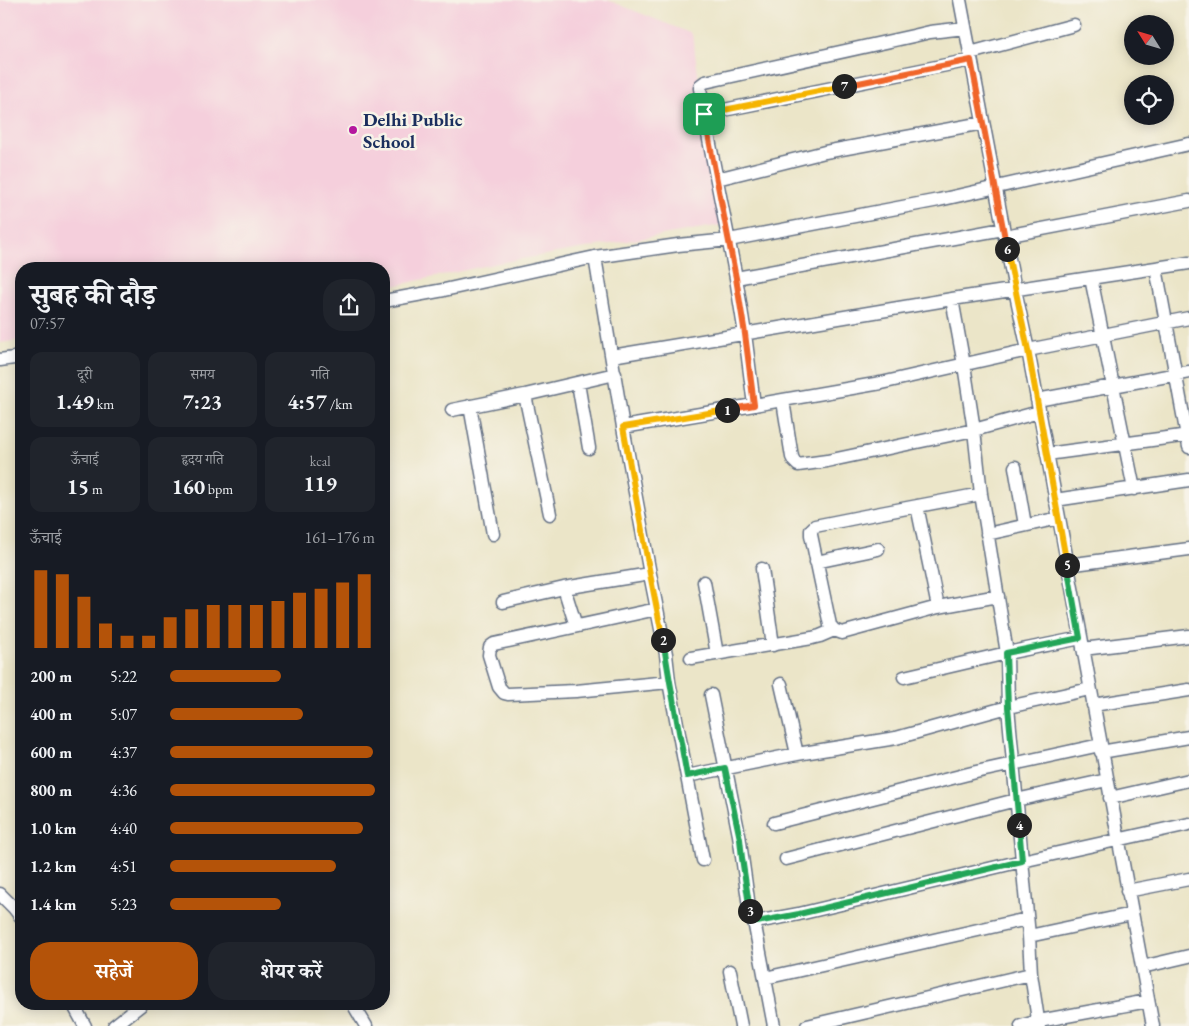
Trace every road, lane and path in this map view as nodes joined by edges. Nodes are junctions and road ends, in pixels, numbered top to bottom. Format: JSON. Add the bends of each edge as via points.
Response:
{"nodes":[{"id":1,"x":960,"y":0,"type":"edge"},
{"id":2,"x":1074,"y":25,"type":"dead end"},
{"id":3,"x":965,"y":28,"type":"junction"},
{"id":4,"x":971,"y":56,"type":"junction"},
{"id":5,"x":704,"y":114,"type":"junction"},
{"id":6,"x":983,"y":123,"type":"junction"},
{"id":7,"x":1189,"y":144,"type":"edge"},
{"id":8,"x":717,"y":179,"type":"junction"},
{"id":9,"x":996,"y":187,"type":"junction"},
{"id":10,"x":1189,"y":201,"type":"edge"},
{"id":11,"x":1004,"y":233,"type":"junction"},
{"id":12,"x":729,"y":240,"type":"junction"},
{"id":13,"x":595,"y":257,"type":"junction"},
{"id":14,"x":1189,"y":263,"type":"edge"},
{"id":15,"x":1156,"y":268,"type":"junction"},
{"id":16,"x":736,"y":278,"type":"junction"},
{"id":17,"x":1091,"y":278,"type":"junction"},
{"id":18,"x":1015,"y":290,"type":"junction"},
{"id":19,"x":952,"y":299,"type":"junction"},
{"id":20,"x":390,"y":300,"type":"edge"},
{"id":21,"x":1189,"y":318,"type":"edge"},
{"id":22,"x":1166,"y":322,"type":"junction"},
{"id":23,"x":745,"y":334,"type":"junction"},
{"id":24,"x":1103,"y":335,"type":"junction"},
{"id":25,"x":1028,"y":350,"type":"junction"},
{"id":26,"x":612,"y":356,"type":"junction"},
{"id":27,"x":15,"y":358,"type":"edge"},
{"id":28,"x":0,"y":360,"type":"edge"},
{"id":29,"x":964,"y":365,"type":"junction"},
{"id":30,"x":1189,"y":372,"type":"edge"},
{"id":31,"x":614,"y":374,"type":"junction"},
{"id":32,"x":1175,"y":374,"type":"junction"},
{"id":33,"x":578,"y":383,"type":"junction"},
{"id":34,"x":1113,"y":386,"type":"junction"},
{"id":35,"x":525,"y":395,"type":"junction"},
{"id":36,"x":783,"y":401,"type":"junction"},
{"id":37,"x":754,"y":405,"type":"junction"},
{"id":38,"x":470,"y":406,"type":"junction"},
{"id":39,"x":1038,"y":406,"type":"junction"},
{"id":40,"x":452,"y":410,"type":"dead end"},
{"id":41,"x":623,"y":427,"type":"junction"},
{"id":42,"x":974,"y":430,"type":"junction"},
{"id":43,"x":1188,"y":439,"type":"edge"},
{"id":44,"x":1125,"y":444,"type":"junction"},
{"id":45,"x":589,"y":448,"type":"dead end"},
{"id":46,"x":1047,"y":454,"type":"junction"},
{"id":47,"x":1015,"y":467,"type":"dead end"},
{"id":48,"x":1189,"y":480,"type":"edge"},
{"id":49,"x":1134,"y":489,"type":"junction"},
{"id":50,"x":981,"y":494,"type":"junction"},
{"id":51,"x":1055,"y":500,"type":"junction"},
{"id":52,"x":917,"y":506,"type":"junction"},
{"id":53,"x":550,"y":514,"type":"dead end"},
{"id":54,"x":1059,"y":518,"type":"junction"},
{"id":55,"x":1025,"y":525,"type":"junction"},
{"id":56,"x":493,"y":534,"type":"dead end"},
{"id":57,"x":987,"y":534,"type":"junction"},
{"id":58,"x":878,"y":549,"type":"dead end"},
{"id":59,"x":1189,"y":549,"type":"edge"},
{"id":60,"x":816,"y":562,"type":"junction"},
{"id":61,"x":1067,"y":565,"type":"junction"},
{"id":62,"x":762,"y":568,"type":"dead end"},
{"id":63,"x":650,"y":574,"type":"junction"},
{"id":64,"x":704,"y":582,"type":"dead end"},
{"id":65,"x":564,"y":588,"type":"junction"},
{"id":66,"x":998,"y":596,"type":"junction"},
{"id":67,"x":503,"y":602,"type":"dead end"},
{"id":68,"x":938,"y":607,"type":"junction"},
{"id":69,"x":657,"y":609,"type":"junction"},
{"id":70,"x":576,"y":626,"type":"junction"},
{"id":71,"x":834,"y":630,"type":"junction"},
{"id":72,"x":1189,"y":636,"type":"edge"},
{"id":73,"x":1082,"y":644,"type":"junction"},
{"id":74,"x":774,"y":645,"type":"junction"},
{"id":75,"x":1006,"y":653,"type":"junction"},
{"id":76,"x":717,"y":654,"type":"junction"},
{"id":77,"x":691,"y":658,"type":"dead end"},
{"id":78,"x":904,"y":678,"type":"dead end"},
{"id":79,"x":670,"y":682,"type":"junction"},
{"id":80,"x":781,"y":684,"type":"dead end"},
{"id":81,"x":1090,"y":688,"type":"junction"},
{"id":82,"x":1189,"y":690,"type":"edge"},
{"id":83,"x":711,"y":695,"type":"dead end"},
{"id":84,"x":1093,"y":706,"type":"junction"},
{"id":85,"x":1008,"y":707,"type":"junction"},
{"id":86,"x":1189,"y":737,"type":"edge"},
{"id":87,"x":1101,"y":748,"type":"junction"},
{"id":88,"x":797,"y":754,"type":"junction"},
{"id":89,"x":1013,"y":764,"type":"junction"},
{"id":90,"x":725,"y":768,"type":"junction"},
{"id":91,"x":687,"y":776,"type":"junction"},
{"id":92,"x":1107,"y":780,"type":"junction"},
{"id":93,"x":1189,"y":780,"type":"edge"},
{"id":94,"x":1110,"y":798,"type":"junction"},
{"id":95,"x":1016,"y":800,"type":"junction"},
{"id":96,"x":774,"y":823,"type":"dead end"},
{"id":97,"x":1189,"y":824,"type":"edge"},
{"id":98,"x":1118,"y":840,"type":"junction"},
{"id":99,"x":703,"y":860,"type":"dead end"},
{"id":100,"x":786,"y":860,"type":"dead end"},
{"id":101,"x":1022,"y":861,"type":"junction"},
{"id":102,"x":1188,"y":883,"type":"edge"},
{"id":103,"x":1127,"y":890,"type":"junction"},
{"id":104,"x":0,"y":894,"type":"edge"},
{"id":105,"x":15,"y":909,"type":"edge"},
{"id":106,"x":1132,"y":914,"type":"junction"},
{"id":107,"x":1027,"y":918,"type":"junction"},
{"id":108,"x":754,"y":921,"type":"junction"},
{"id":109,"x":1029,"y":936,"type":"junction"},
{"id":110,"x":1189,"y":956,"type":"edge"},
{"id":111,"x":1142,"y":967,"type":"junction"},
{"id":112,"x":730,"y":971,"type":"dead end"},
{"id":113,"x":1031,"y":974,"type":"junction"},
{"id":114,"x":765,"y":978,"type":"junction"},
{"id":115,"x":1148,"y":1001,"type":"junction"},
{"id":116,"x":76,"y":1010,"type":"edge"},
{"id":117,"x":134,"y":1010,"type":"edge"},
{"id":118,"x":357,"y":1010,"type":"edge"},
{"id":119,"x":1039,"y":1024,"type":"edge"},
{"id":120,"x":85,"y":1026,"type":"edge"},
{"id":121,"x":114,"y":1026,"type":"edge"},
{"id":122,"x":366,"y":1026,"type":"edge"},
{"id":123,"x":741,"y":1026,"type":"edge"},
{"id":124,"x":774,"y":1026,"type":"edge"},
{"id":125,"x":807,"y":1026,"type":"edge"},
{"id":126,"x":1021,"y":1026,"type":"edge"},
{"id":127,"x":1153,"y":1026,"type":"edge"}],
"edges":[{"from":1,"to":3,"type":"street"},
{"from":2,"to":4,"type":"street"},
{"from":3,"to":4,"type":"street"},
{"from":3,"to":5,"type":"street","via":[[930,32],[705,82],[700,88]]},
{"from":4,"to":5,"type":"street"},
{"from":4,"to":6,"type":"street"},
{"from":5,"to":8,"type":"street"},
{"from":6,"to":8,"type":"street","via":[[825,152]]},
{"from":6,"to":9,"type":"street"},
{"from":7,"to":9,"type":"street"},
{"from":8,"to":12,"type":"street"},
{"from":9,"to":11,"type":"street"},
{"from":9,"to":12,"type":"street"},
{"from":10,"to":11,"type":"street"},
{"from":11,"to":16,"type":"street"},
{"from":11,"to":18,"type":"street"},
{"from":12,"to":13,"type":"street"},
{"from":12,"to":16,"type":"street"},
{"from":13,"to":20,"type":"street"},
{"from":13,"to":26,"type":"street"},
{"from":14,"to":15,"type":"street"},
{"from":15,"to":17,"type":"street"},
{"from":15,"to":22,"type":"street"},
{"from":16,"to":23,"type":"street"},
{"from":17,"to":18,"type":"street"},
{"from":17,"to":24,"type":"street"},
{"from":18,"to":19,"type":"street"},
{"from":18,"to":25,"type":"street"},
{"from":19,"to":23,"type":"street"},
{"from":19,"to":29,"type":"street"},
{"from":21,"to":22,"type":"street"},
{"from":22,"to":24,"type":"street"},
{"from":22,"to":32,"type":"street"},
{"from":23,"to":26,"type":"street"},
{"from":23,"to":37,"type":"street"},
{"from":24,"to":25,"type":"street"},
{"from":24,"to":34,"type":"street"},
{"from":25,"to":29,"type":"street"},
{"from":25,"to":39,"type":"street"},
{"from":26,"to":31,"type":"street"},
{"from":27,"to":28,"type":"street"},
{"from":29,"to":36,"type":"street"},
{"from":29,"to":42,"type":"street"},
{"from":30,"to":32,"type":"street"},
{"from":31,"to":33,"type":"street"},
{"from":31,"to":41,"type":"street"},
{"from":32,"to":34,"type":"street"},
{"from":32,"to":43,"type":"street"},
{"from":33,"to":35,"type":"street"},
{"from":33,"to":45,"type":"street"},
{"from":34,"to":39,"type":"street"},
{"from":34,"to":44,"type":"street"},
{"from":35,"to":38,"type":"street"},
{"from":35,"to":53,"type":"street"},
{"from":36,"to":37,"type":"street"},
{"from":36,"to":42,"type":"street","via":[[792,458],[798,465]]},
{"from":37,"to":41,"type":"street"},
{"from":38,"to":40,"type":"street"},
{"from":38,"to":56,"type":"street"},
{"from":39,"to":42,"type":"street"},
{"from":39,"to":46,"type":"street"},
{"from":41,"to":63,"type":"street"},
{"from":42,"to":50,"type":"street"},
{"from":43,"to":44,"type":"street"},
{"from":44,"to":46,"type":"street"},
{"from":44,"to":49,"type":"street"},
{"from":46,"to":51,"type":"street"},
{"from":47,"to":55,"type":"street"},
{"from":48,"to":49,"type":"street"},
{"from":49,"to":51,"type":"street"},
{"from":50,"to":52,"type":"street"},
{"from":50,"to":57,"type":"street"},
{"from":51,"to":54,"type":"street"},
{"from":52,"to":60,"type":"street","via":[[813,528],[811,535]]},
{"from":52,"to":68,"type":"street"},
{"from":54,"to":55,"type":"street"},
{"from":54,"to":61,"type":"street"},
{"from":55,"to":57,"type":"street"},
{"from":57,"to":66,"type":"street"},
{"from":58,"to":60,"type":"street"},
{"from":59,"to":61,"type":"street"},
{"from":60,"to":71,"type":"street","via":[[830,626]]},
{"from":61,"to":73,"type":"street"},
{"from":62,"to":74,"type":"street"},
{"from":63,"to":65,"type":"street"},
{"from":63,"to":69,"type":"street"},
{"from":64,"to":76,"type":"street"},
{"from":65,"to":67,"type":"street"},
{"from":65,"to":70,"type":"street"},
{"from":66,"to":68,"type":"street"},
{"from":66,"to":75,"type":"street"},
{"from":68,"to":71,"type":"street","via":[[842,633]]},
{"from":69,"to":70,"type":"street"},
{"from":69,"to":79,"type":"street"},
{"from":70,"to":79,"type":"street","via":[[490,647],[489,655],[501,690],[508,694],[576,691]]},
{"from":71,"to":74,"type":"street"},
{"from":72,"to":73,"type":"street"},
{"from":73,"to":75,"type":"street"},
{"from":73,"to":81,"type":"street"},
{"from":74,"to":76,"type":"street"},
{"from":75,"to":78,"type":"street"},
{"from":75,"to":85,"type":"street"},
{"from":76,"to":77,"type":"street"},
{"from":79,"to":91,"type":"street"},
{"from":80,"to":88,"type":"street"},
{"from":81,"to":84,"type":"street"},
{"from":81,"to":85,"type":"street"},
{"from":82,"to":84,"type":"street"},
{"from":83,"to":90,"type":"street"},
{"from":84,"to":87,"type":"street"},
{"from":85,"to":88,"type":"street","via":[[896,738]]},
{"from":85,"to":89,"type":"street"},
{"from":86,"to":87,"type":"street"},
{"from":87,"to":89,"type":"street"},
{"from":87,"to":92,"type":"street"},
{"from":88,"to":90,"type":"street"},
{"from":89,"to":95,"type":"street"},
{"from":89,"to":96,"type":"street"},
{"from":90,"to":91,"type":"street"},
{"from":90,"to":108,"type":"street"},
{"from":91,"to":99,"type":"street"},
{"from":92,"to":94,"type":"street"},
{"from":92,"to":95,"type":"street"},
{"from":93,"to":94,"type":"street"},
{"from":94,"to":98,"type":"street"},
{"from":95,"to":100,"type":"street"},
{"from":95,"to":101,"type":"street"},
{"from":97,"to":98,"type":"street"},
{"from":98,"to":101,"type":"street"},
{"from":98,"to":103,"type":"street"},
{"from":101,"to":107,"type":"street"},
{"from":101,"to":108,"type":"street","via":[[799,914]]},
{"from":102,"to":103,"type":"street"},
{"from":103,"to":106,"type":"street"},
{"from":104,"to":105,"type":"street"},
{"from":106,"to":109,"type":"street"},
{"from":106,"to":111,"type":"street"},
{"from":107,"to":109,"type":"street"},
{"from":107,"to":114,"type":"street"},
{"from":108,"to":114,"type":"street"},
{"from":109,"to":113,"type":"street"},
{"from":110,"to":111,"type":"street"},
{"from":111,"to":115,"type":"street"},
{"from":112,"to":123,"type":"street"},
{"from":113,"to":119,"type":"street"},
{"from":113,"to":125,"type":"street"},
{"from":114,"to":124,"type":"street"},
{"from":115,"to":119,"type":"street"},
{"from":115,"to":127,"type":"street"},
{"from":116,"to":120,"type":"street"},
{"from":117,"to":121,"type":"street"},
{"from":118,"to":122,"type":"street"},
{"from":119,"to":126,"type":"street"}]}
